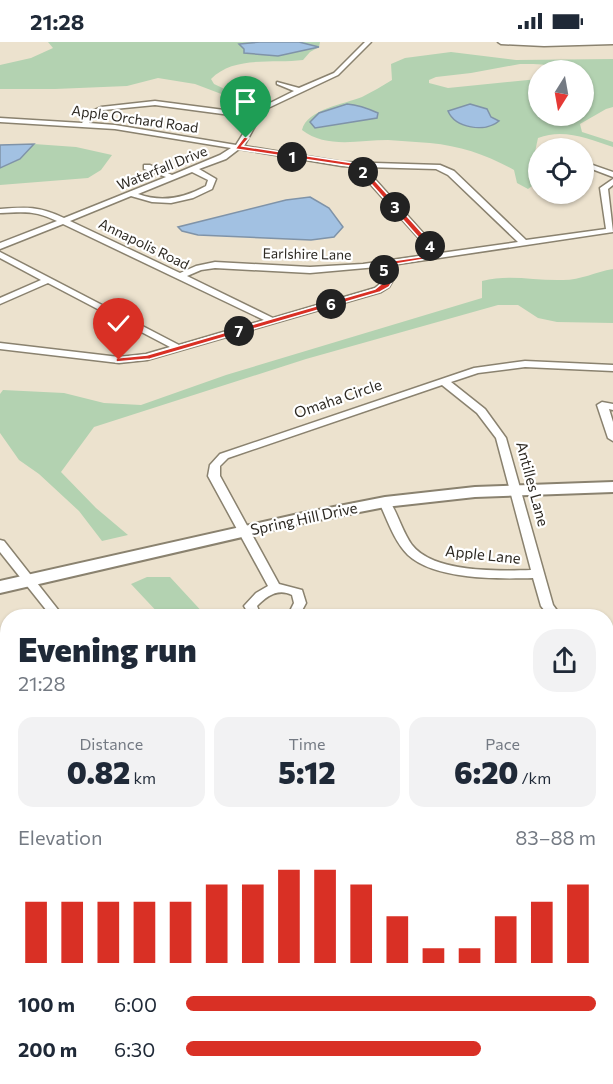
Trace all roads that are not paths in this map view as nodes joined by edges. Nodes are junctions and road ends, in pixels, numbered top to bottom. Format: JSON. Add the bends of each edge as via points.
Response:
{"nodes":[{"id":1,"x":368,"y":42,"type":"edge"},
{"id":2,"x":501,"y":42,"type":"edge"},
{"id":3,"x":613,"y":42,"type":"edge"},
{"id":4,"x":279,"y":83,"type":"dead end"},
{"id":5,"x":301,"y":91,"type":"junction"},
{"id":6,"x":257,"y":116,"type":"junction"},
{"id":7,"x":4,"y":118,"type":"edge"},
{"id":8,"x":85,"y":124,"type":"junction"},
{"id":9,"x":237,"y":147,"type":"junction"},
{"id":10,"x":358,"y":165,"type":"junction"},
{"id":11,"x":147,"y":166,"type":"dead end"},
{"id":12,"x":594,"y":168,"type":"edge"},
{"id":13,"x":194,"y":170,"type":"junction"},
{"id":14,"x":613,"y":175,"type":"edge"},
{"id":15,"x":174,"y":178,"type":"junction"},
{"id":16,"x":613,"y":181,"type":"edge"},
{"id":17,"x":132,"y":194,"type":"junction"},
{"id":18,"x":0,"y":210,"type":"edge"},
{"id":19,"x":64,"y":221,"type":"junction"},
{"id":20,"x":612,"y":230,"type":"edge"},
{"id":21,"x":524,"y":243,"type":"junction"},
{"id":22,"x":0,"y":246,"type":"edge"},
{"id":23,"x":0,"y":255,"type":"edge"},
{"id":24,"x":439,"y":256,"type":"junction"},
{"id":25,"x":380,"y":265,"type":"junction"},
{"id":26,"x":180,"y":276,"type":"junction"},
{"id":27,"x":48,"y":280,"type":"junction"},
{"id":28,"x":0,"y":301,"type":"edge"},
{"id":29,"x":273,"y":321,"type":"junction"},
{"id":30,"x":0,"y":346,"type":"edge"},
{"id":31,"x":178,"y":348,"type":"junction"},
{"id":32,"x":613,"y":368,"type":"edge"},
{"id":33,"x":443,"y":381,"type":"junction"},
{"id":34,"x":608,"y":406,"type":"edge"},
{"id":35,"x":613,"y":438,"type":"edge"},
{"id":36,"x":613,"y":487,"type":"edge"},
{"id":37,"x":516,"y":489,"type":"junction"},
{"id":38,"x":385,"y":502,"type":"junction"},
{"id":39,"x":244,"y":532,"type":"junction"},
{"id":40,"x":0,"y":544,"type":"edge"},
{"id":41,"x":539,"y":574,"type":"junction"},
{"id":42,"x":29,"y":581,"type":"junction"},
{"id":43,"x":274,"y":587,"type":"junction"},
{"id":44,"x":0,"y":588,"type":"edge"},
{"id":45,"x":51,"y":609,"type":"edge"},
{"id":46,"x":252,"y":609,"type":"edge"},
{"id":47,"x":297,"y":609,"type":"edge"},
{"id":48,"x":549,"y":609,"type":"edge"}],
"edges":[{"from":1,"to":5,"type":"street","name":"Waterfall Drive","via":[[336,75]]},
{"from":2,"to":3,"type":"street"},
{"from":4,"to":5,"type":"street"},
{"from":5,"to":6,"type":"street","name":"Waterfall Drive","via":[[272,103]]},
{"from":6,"to":8,"type":"street","via":[[150,104],[103,108]]},
{"from":6,"to":9,"type":"street","name":"Waterfall Drive"},
{"from":7,"to":8,"type":"street","name":"Apple Orchard Road"},
{"from":8,"to":9,"type":"street","name":"Apple Orchard Road"},
{"from":9,"to":10,"type":"street","name":"Apple Orchard Road"},
{"from":9,"to":13,"type":"street","name":"Waterfall Drive"},
{"from":10,"to":21,"type":"street","name":"Apple Orchard Road","via":[[432,166],[447,170]]},
{"from":10,"to":24,"type":"street"},
{"from":11,"to":15,"type":"street"},
{"from":12,"to":14,"type":"street"},
{"from":13,"to":15,"type":"street","name":"Waterfall Drive"},
{"from":13,"to":17,"type":"street","via":[[210,177],[212,184],[166,202]]},
{"from":15,"to":17,"type":"street","name":"Waterfall Drive"},
{"from":16,"to":20,"type":"street","via":[[604,190]]},
{"from":17,"to":19,"type":"street","name":"Waterfall Drive"},
{"from":18,"to":19,"type":"street","name":"Annapolis Road","via":[[38,210]]},
{"from":19,"to":22,"type":"street","name":"Waterfall Drive"},
{"from":19,"to":26,"type":"street","name":"Annapolis Road"},
{"from":20,"to":21,"type":"street","name":"Earlshire Lane"},
{"from":21,"to":24,"type":"street","name":"Earlshire Lane"},
{"from":23,"to":27,"type":"street"},
{"from":24,"to":25,"type":"street","name":"Earlshire Lane"},
{"from":25,"to":26,"type":"street","name":"Earlshire Lane","via":[[318,270],[215,265]]},
{"from":25,"to":29,"type":"street","via":[[389,277],[384,287]]},
{"from":26,"to":29,"type":"street","name":"Annapolis Road"},
{"from":27,"to":28,"type":"street"},
{"from":27,"to":31,"type":"street"},
{"from":29,"to":31,"type":"street"},
{"from":30,"to":31,"type":"street","via":[[119,360]]},
{"from":32,"to":33,"type":"street","name":"Omaha Circle","via":[[507,365]]},
{"from":33,"to":37,"type":"street","name":"Antilles Lane","via":[[497,429]]},
{"from":33,"to":39,"type":"street","name":"Omaha Circle","via":[[224,456],[215,465],[214,476]]},
{"from":34,"to":35,"type":"street"},
{"from":36,"to":37,"type":"main road","name":"Spring Hill Drive"},
{"from":37,"to":38,"type":"main road","name":"Spring Hill Drive"},
{"from":37,"to":41,"type":"street","name":"Antilles Lane"},
{"from":38,"to":39,"type":"main road","name":"Spring Hill Drive"},
{"from":38,"to":41,"type":"street","name":"Apple Lane","via":[[408,548],[428,563],[472,572]]},
{"from":39,"to":42,"type":"main road","name":"Spring Hill Drive"},
{"from":39,"to":43,"type":"street","name":"Omaha Circle"},
{"from":40,"to":42,"type":"street"},
{"from":41,"to":48,"type":"street","name":"Antilles Lane"},
{"from":42,"to":44,"type":"main road","name":"Spring Hill Drive"},
{"from":42,"to":45,"type":"street"},
{"from":43,"to":46,"type":"street","via":[[258,595]]},
{"from":43,"to":47,"type":"street","via":[[298,593]]}]}
